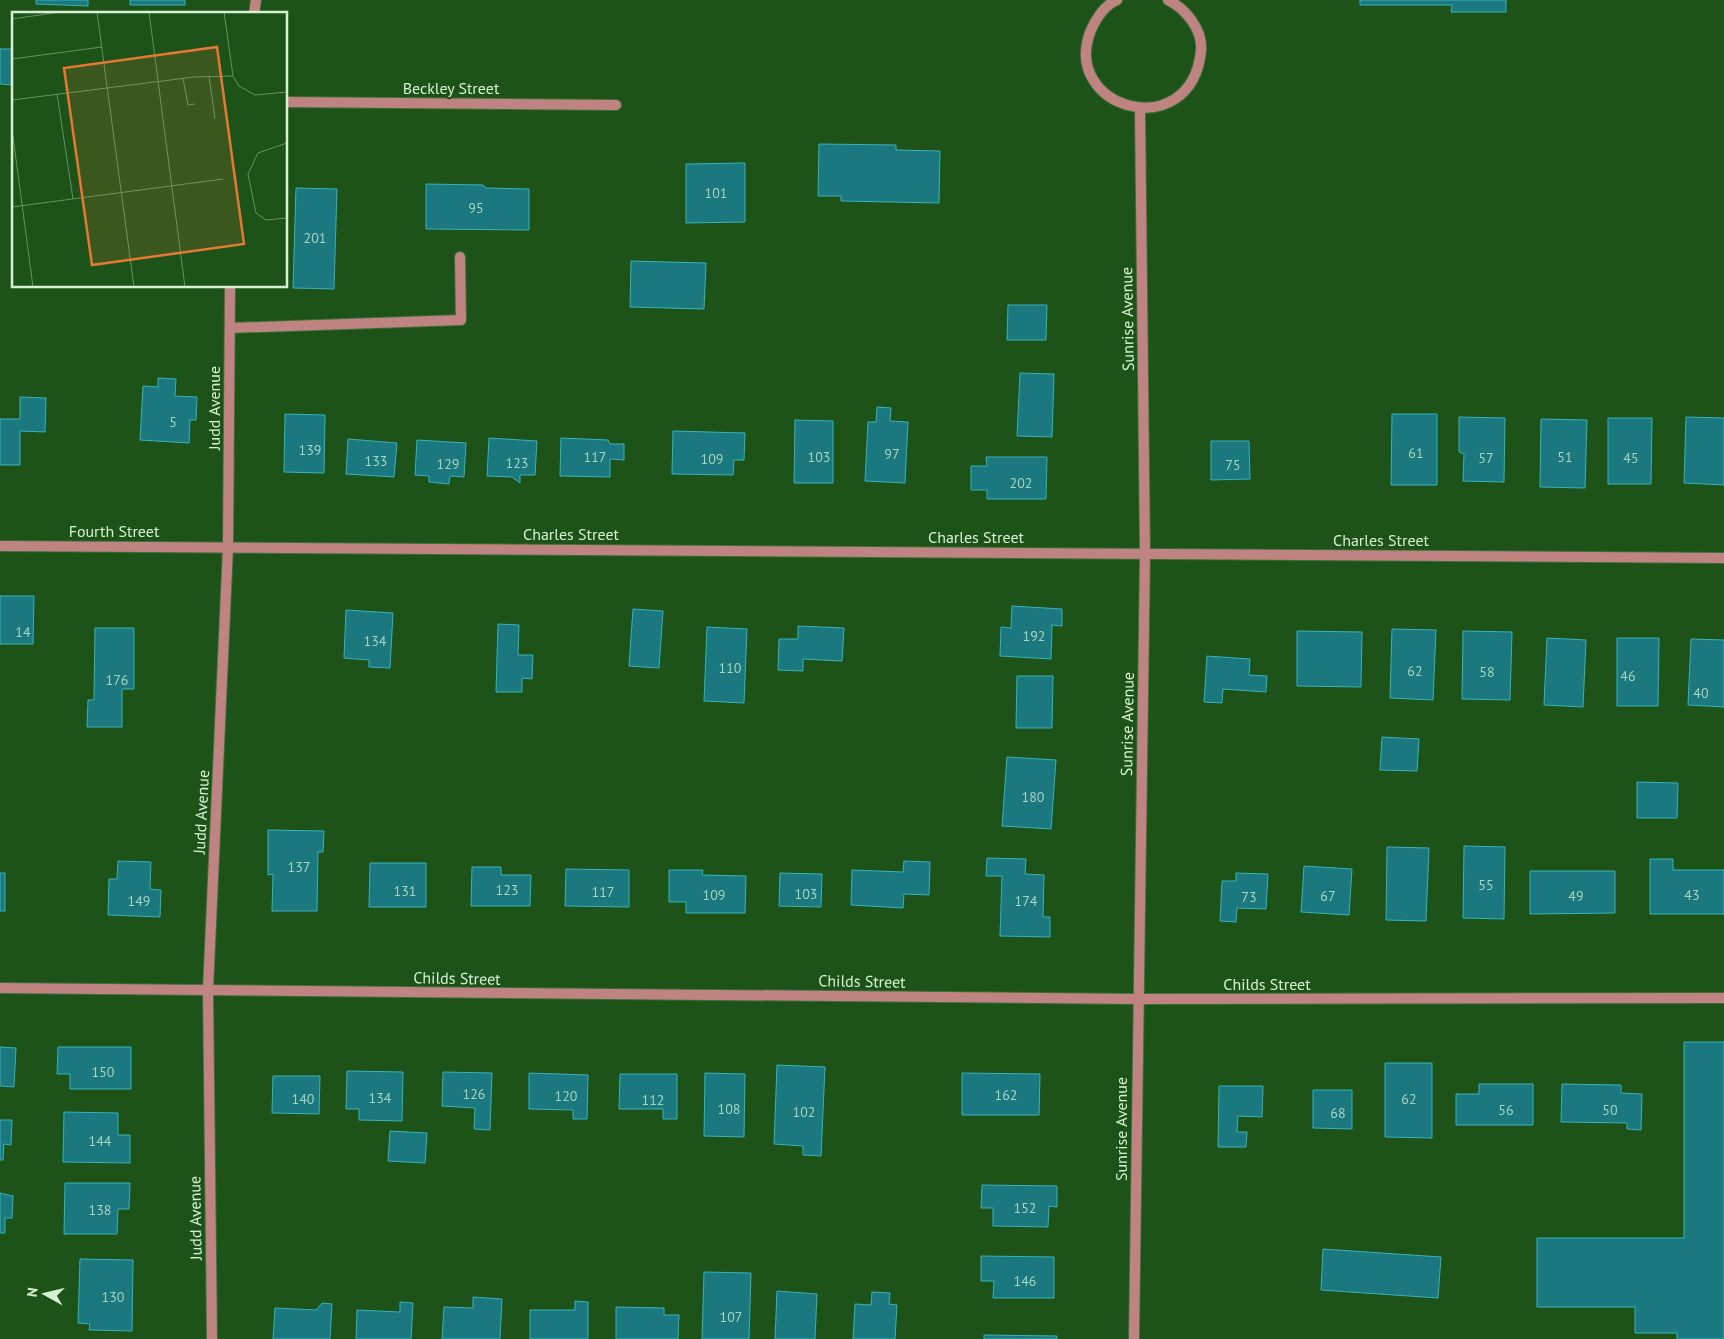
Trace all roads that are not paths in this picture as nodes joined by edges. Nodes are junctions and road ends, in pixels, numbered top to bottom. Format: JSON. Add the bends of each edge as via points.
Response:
{"nodes":[{"id":1,"x":1117,"y":0,"type":"edge"},
{"id":2,"x":1168,"y":0,"type":"edge"},
{"id":3,"x":288,"y":102,"type":"edge"},
{"id":4,"x":616,"y":105,"type":"dead end"},
{"id":5,"x":1140,"y":109,"type":"junction"},
{"id":6,"x":460,"y":257,"type":"dead end"},
{"id":7,"x":230,"y":288,"type":"edge"},
{"id":8,"x":230,"y":328,"type":"junction"},
{"id":9,"x":0,"y":546,"type":"edge"},
{"id":10,"x":228,"y":547,"type":"junction"},
{"id":11,"x":1145,"y":553,"type":"junction"},
{"id":12,"x":1724,"y":558,"type":"edge"},
{"id":13,"x":0,"y":988,"type":"edge"},
{"id":14,"x":208,"y":990,"type":"junction"},
{"id":15,"x":1724,"y":998,"type":"edge"},
{"id":16,"x":1137,"y":999,"type":"junction"},
{"id":17,"x":212,"y":1339,"type":"edge"},
{"id":18,"x":1134,"y":1339,"type":"edge"}],
"edges":[{"from":1,"to":5,"type":"street","via":[[1096,18],[1087,41],[1088,65],[1098,87],[1116,102]]},
{"from":2,"to":5,"type":"street","via":[[1181,7],[1195,26],[1201,49],[1197,73],[1177,97],[1163,105]]},
{"from":3,"to":4,"type":"street","name":"Beckley Street"},
{"from":5,"to":11,"type":"street","name":"Sunrise Avenue"},
{"from":6,"to":8,"type":"street","via":[[461,320]]},
{"from":7,"to":8,"type":"street","name":"Judd Avenue"},
{"from":8,"to":10,"type":"street","name":"Judd Avenue"},
{"from":9,"to":10,"type":"street","name":"Fourth Street"},
{"from":10,"to":11,"type":"street","name":"Charles Street"},
{"from":10,"to":14,"type":"street","name":"Judd Avenue"},
{"from":11,"to":12,"type":"street","name":"Charles Street"},
{"from":11,"to":16,"type":"street","name":"Sunrise Avenue"},
{"from":13,"to":14,"type":"street","name":"Childs Street"},
{"from":14,"to":16,"type":"street","name":"Childs Street"},
{"from":14,"to":17,"type":"street","name":"Judd Avenue"},
{"from":15,"to":16,"type":"street","name":"Childs Street"},
{"from":16,"to":18,"type":"street","name":"Sunrise Avenue"}]}
